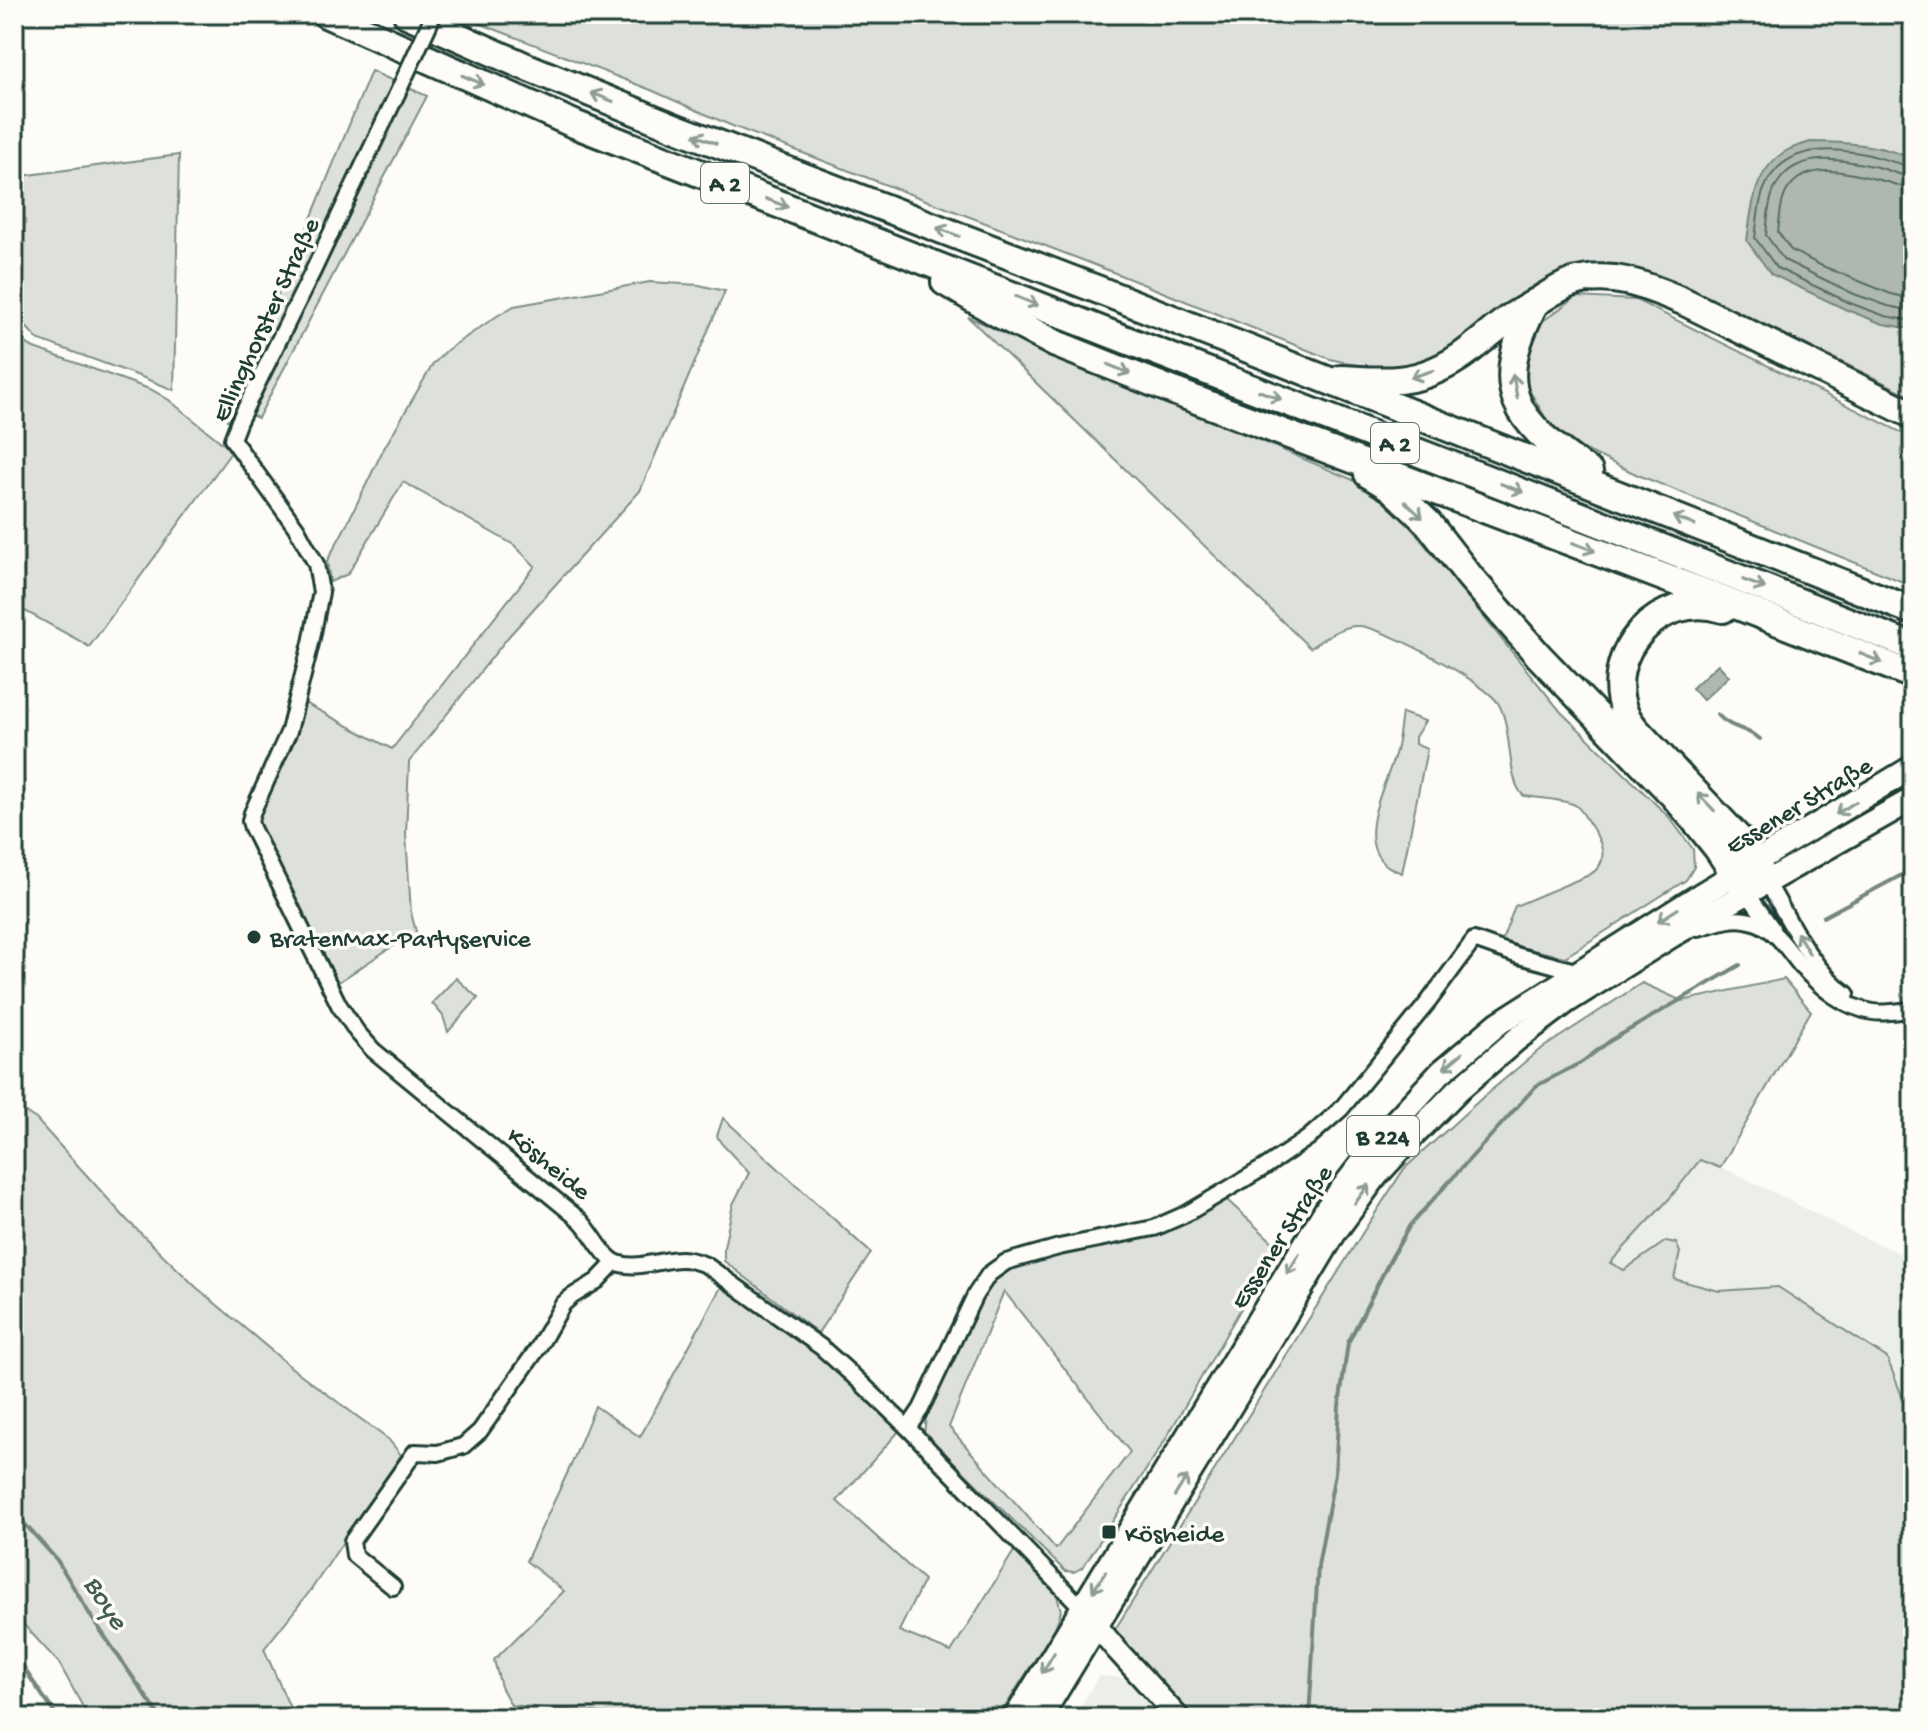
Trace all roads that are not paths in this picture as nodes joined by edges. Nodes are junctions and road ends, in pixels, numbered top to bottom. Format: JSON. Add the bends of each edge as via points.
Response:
{"nodes":[{"id":1,"x":326,"y":14,"type":"edge"},
{"id":2,"x":407,"y":14,"type":"edge"},
{"id":3,"x":434,"y":14,"type":"edge"},
{"id":4,"x":877,"y":242,"type":"junction"},
{"id":5,"x":1535,"y":303,"type":"junction"},
{"id":6,"x":1318,"y":378,"type":"junction"},
{"id":7,"x":1913,"y":415,"type":"edge"},
{"id":8,"x":1328,"y":449,"type":"junction"},
{"id":9,"x":1625,"y":497,"type":"junction"},
{"id":10,"x":1913,"y":611,"type":"edge"},
{"id":11,"x":1828,"y":641,"type":"junction"},
{"id":12,"x":1913,"y":647,"type":"edge"},
{"id":13,"x":1913,"y":675,"type":"edge"},
{"id":14,"x":1913,"y":767,"type":"edge"},
{"id":15,"x":1913,"y":799,"type":"edge"},
{"id":16,"x":250,"y":821,"type":"joint"},
{"id":17,"x":1751,"y":878,"type":"junction"},
{"id":18,"x":1673,"y":935,"type":"junction"},
{"id":19,"x":1778,"y":936,"type":"junction"},
{"id":20,"x":1579,"y":972,"type":"junction"},
{"id":21,"x":1911,"y":1010,"type":"edge"},
{"id":22,"x":615,"y":1262,"type":"junction"},
{"id":23,"x":908,"y":1428,"type":"junction"},
{"id":24,"x":393,"y":1587,"type":"dead end"},
{"id":25,"x":1089,"y":1616,"type":"junction"},
{"id":26,"x":1015,"y":1718,"type":"edge"},
{"id":27,"x":1040,"y":1718,"type":"edge"},
{"id":28,"x":1179,"y":1718,"type":"edge"}],
"edges":[{"from":1,"to":4,"type":"highway","number":"A 2","one_way":true,"via":[[574,124]]},
{"from":6,"to":2,"type":"highway","number":"A 2","one_way":true,"via":[[674,127]]},
{"from":3,"to":16,"type":"street","name":"Ellinghorster Straße","bridge":true,"via":[[232,439],[297,529],[316,564],[321,592],[289,731]]},
{"from":4,"to":8,"type":"highway","one_way":true,"via":[[1056,344]]},
{"from":4,"to":12,"type":"highway","number":"A 2","one_way":true},
{"from":5,"to":6,"type":"highway","one_way":true,"via":[[1466,354],[1428,374],[1385,381]]},
{"from":5,"to":7,"type":"highway","via":[[1569,283],[1594,277],[1648,286]]},
{"from":9,"to":5,"type":"highway","one_way":true,"via":[[1550,443],[1528,423],[1517,401],[1513,356]]},
{"from":6,"to":9,"type":"highway","number":"A 2"},
{"from":8,"to":11,"type":"highway","one_way":true},
{"from":8,"to":17,"type":"highway","one_way":true,"via":[[1391,488],[1428,523],[1539,656]]},
{"from":10,"to":9,"type":"highway","number":"A 2","one_way":true},
{"from":11,"to":13,"type":"highway","one_way":true},
{"from":17,"to":11,"type":"highway","one_way":true,"via":[[1731,829],[1626,715],[1620,686],[1625,656],[1655,618],[1695,605],[1717,607],[1816,643]]},
{"from":14,"to":17,"type":"main road","name":"Essener Straße","number":"B 224","one_way":true},
{"from":15,"to":17,"type":"main road","name":"Essener Straße","number":"B 224"},
{"from":16,"to":22,"type":"street","name":"Kösheide","via":[[357,1032],[580,1220]]},
{"from":17,"to":18,"type":"main road","name":"Essener Straße","number":"B 224"},
{"from":17,"to":19,"type":"street"},
{"from":17,"to":20,"type":"main road","name":"Essener Straße","number":"B 224","one_way":true},
{"from":21,"to":17,"type":"street","one_way":true,"via":[[1878,1007],[1834,985]]},
{"from":18,"to":19,"type":"street","via":[[1734,919],[1759,923]]},
{"from":25,"to":18,"type":"main road","name":"Essener Straße","number":"B 224","one_way":true,"via":[[1376,1176],[1458,1090],[1517,1039]]},
{"from":19,"to":21,"type":"street","via":[[1825,991],[1846,1004],[1875,1013]]},
{"from":20,"to":23,"type":"street","via":[[1474,940],[1341,1109],[1308,1138],[1220,1195],[1154,1228],[1019,1258],[989,1274]]},
{"from":20,"to":25,"type":"main road","name":"Essener Straße","number":"B 224","one_way":true,"via":[[1499,1023],[1441,1072],[1327,1208],[1123,1544]]},
{"from":22,"to":23,"type":"street","via":[[682,1259],[706,1265],[821,1347]]},
{"from":22,"to":24,"type":"street","via":[[563,1304],[480,1431],[463,1446],[415,1452],[352,1541],[354,1555]]},
{"from":23,"to":25,"type":"street"},
{"from":25,"to":26,"type":"main road","name":"Essener Straße","number":"B 224","one_way":true},
{"from":25,"to":27,"type":"main road","name":"Essener Straße","number":"B 224"},
{"from":25,"to":28,"type":"street"}]}
